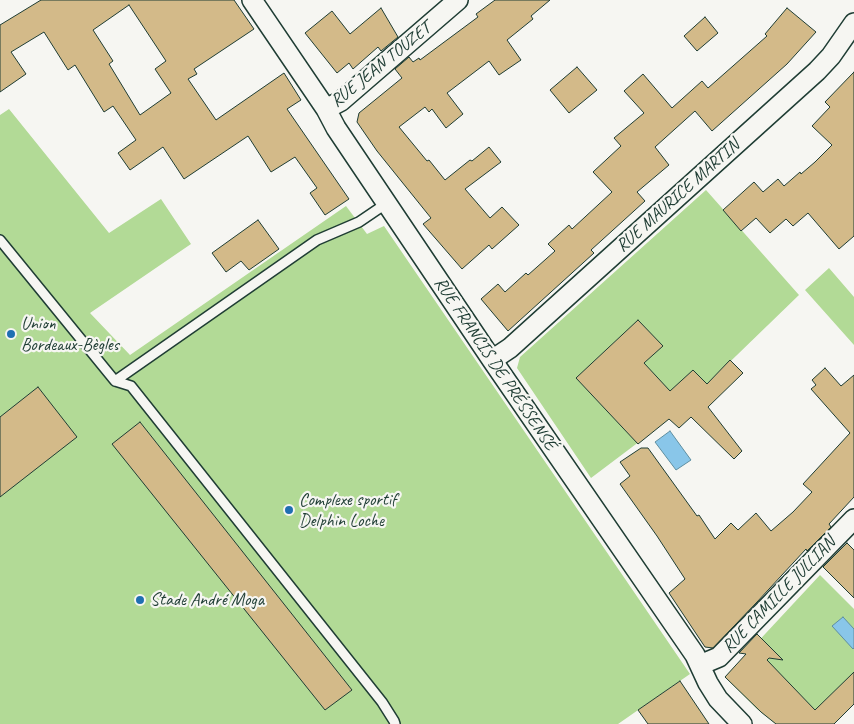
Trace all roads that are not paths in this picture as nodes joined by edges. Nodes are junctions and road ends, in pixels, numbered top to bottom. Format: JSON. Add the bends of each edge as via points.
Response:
{"nodes":[{"id":1,"x":252,"y":0,"type":"edge"},
{"id":2,"x":458,"y":0,"type":"edge"},
{"id":3,"x":854,"y":23,"type":"edge"},
{"id":4,"x":326,"y":110,"type":"junction"},
{"id":5,"x":387,"y":203,"type":"junction"},
{"id":6,"x":0,"y":240,"type":"edge"},
{"id":7,"x":492,"y":360,"type":"junction"},
{"id":8,"x":115,"y":381,"type":"junction"},
{"id":9,"x":854,"y":519,"type":"edge"},
{"id":10,"x":700,"y":665,"type":"junction"},
{"id":11,"x":395,"y":724,"type":"edge"},
{"id":12,"x":742,"y":724,"type":"edge"}],
"edges":[{"from":1,"to":4,"type":"street","name":"RUE FRANCIS DE PRÉSSENSÉ"},
{"from":2,"to":4,"type":"street","name":"RUE JEAN TOUZET","via":[[341,101]]},
{"from":3,"to":7,"type":"street","name":"RUE MAURICE MARTIN","via":[[817,71],[510,348]]},
{"from":4,"to":5,"type":"street","name":"RUE FRANCIS DE PRÉSSENSÉ"},
{"from":5,"to":7,"type":"street","name":"RUE FRANCIS DE PRÉSSENSÉ"},
{"from":5,"to":8,"type":"lane","via":[[359,222],[317,240]]},
{"from":6,"to":8,"type":"lane"},
{"from":7,"to":10,"type":"street","name":"RUE FRANCIS DE PRÉSSENSÉ"},
{"from":8,"to":11,"type":"lane","via":[[131,386],[382,702]]},
{"from":9,"to":10,"type":"street","name":"RUE CAMILLE JULLIAN","via":[[719,658]]},
{"from":10,"to":12,"type":"street","name":"RUE FRANCIS DE PRÉSSENSÉ","via":[[718,699]]}]}
